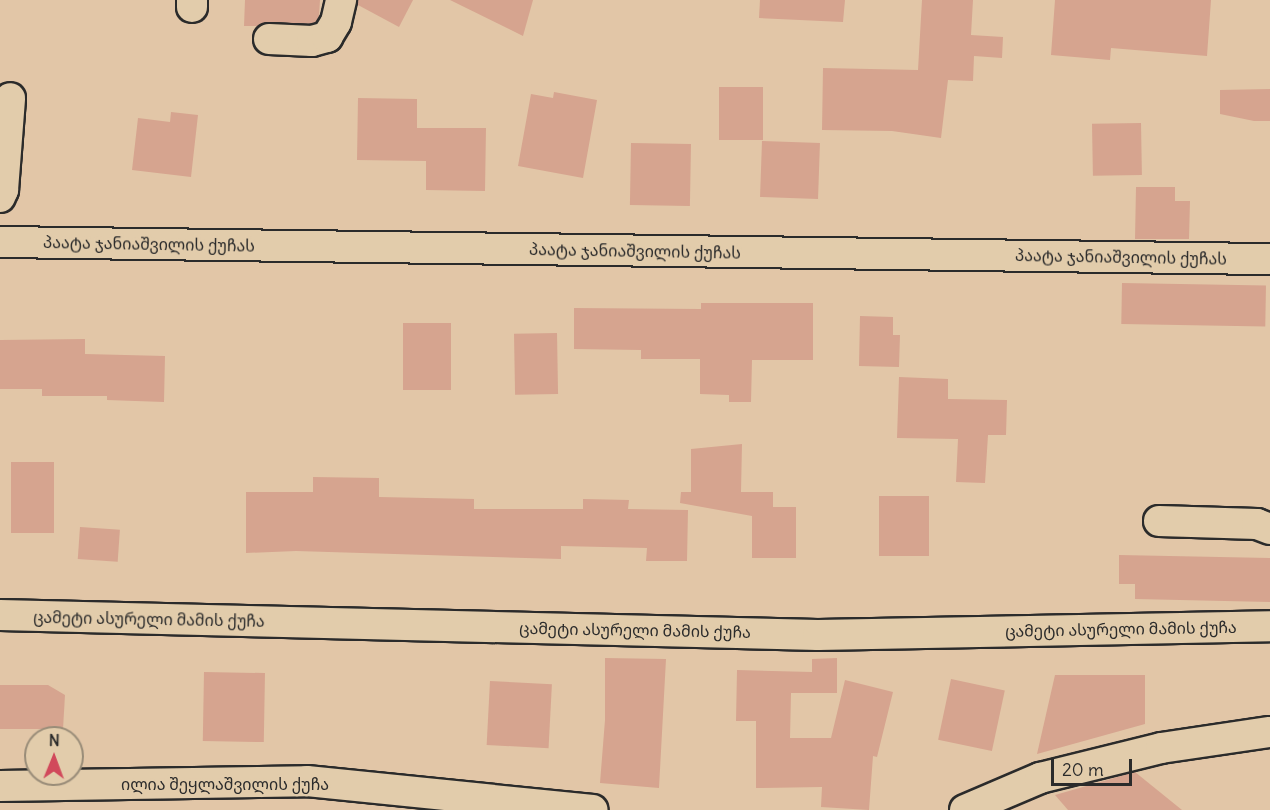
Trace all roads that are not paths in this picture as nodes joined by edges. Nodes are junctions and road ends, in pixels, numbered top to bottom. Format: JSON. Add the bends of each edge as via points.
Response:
{"nodes":[{"id":1,"x":341,"y":0,"type":"edge"},
{"id":2,"x":268,"y":39,"type":"dead end"},
{"id":3,"x":10,"y":98,"type":"dead end"},
{"id":4,"x":0,"y":197,"type":"edge"},
{"id":5,"x":0,"y":242,"type":"edge"},
{"id":6,"x":1270,"y":259,"type":"edge"},
{"id":7,"x":1159,"y":521,"type":"dead end"},
{"id":8,"x":1270,"y":529,"type":"edge"},
{"id":9,"x":0,"y":615,"type":"edge"},
{"id":10,"x":1270,"y":626,"type":"edge"},
{"id":11,"x":1270,"y":732,"type":"edge"},
{"id":12,"x":0,"y":786,"type":"edge"},
{"id":13,"x":420,"y":800,"type":"edge"},
{"id":14,"x":593,"y":810,"type":"edge"},
{"id":15,"x":965,"y":810,"type":"edge"}],
"edges":[{"from":1,"to":2,"type":"street","via":[[336,22],[327,37],[312,41]]},
{"from":3,"to":4,"type":"street"},
{"from":5,"to":6,"type":"street","name":"პაატა ჯანიაშვილის ქუჩას"},
{"from":7,"to":8,"type":"street","via":[[1257,524]]},
{"from":9,"to":10,"type":"street","name":"ცამეტი ასურელი მამის ქუჩა","via":[[818,635]]},
{"from":11,"to":15,"type":"street","via":[[1161,747],[1051,775]]},
{"from":12,"to":13,"type":"street","name":"ილია შეყლაშვილის ქუჩა","via":[[307,781]]},
{"from":13,"to":14,"type":"street","name":"ილია შეყლაშვილის ქუჩა"}]}
